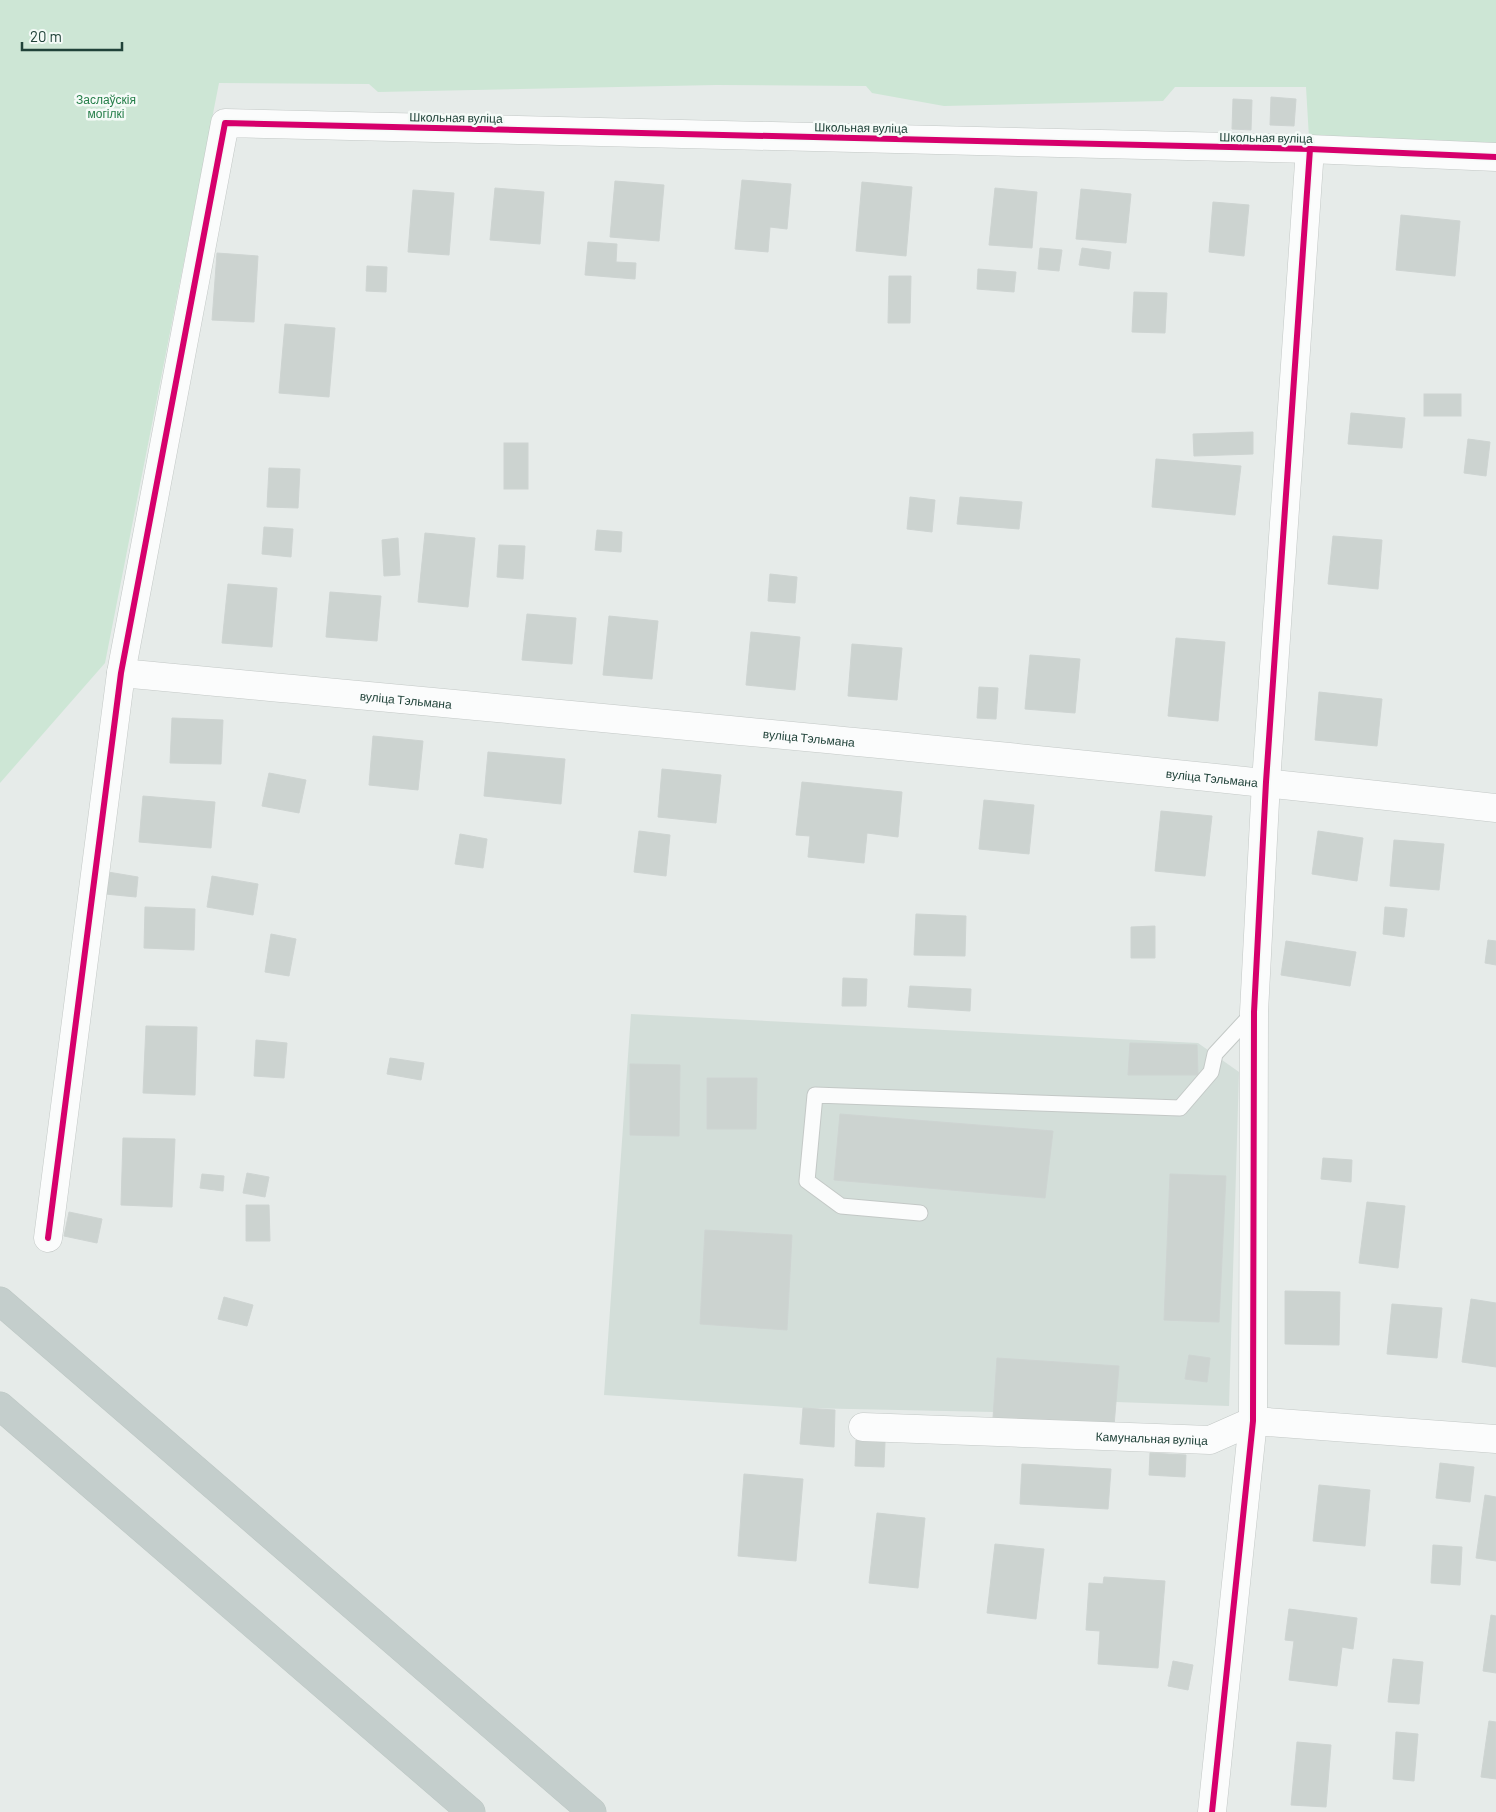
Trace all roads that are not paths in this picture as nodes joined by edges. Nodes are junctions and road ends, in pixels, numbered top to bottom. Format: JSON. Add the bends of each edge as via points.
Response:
{"nodes":[{"id":1,"x":1310,"y":149,"type":"junction"},
{"id":2,"x":1496,"y":157,"type":"edge"},
{"id":3,"x":121,"y":673,"type":"junction"},
{"id":4,"x":1266,"y":782,"type":"junction"},
{"id":5,"x":1496,"y":808,"type":"edge"},
{"id":6,"x":1254,"y":1012,"type":"junction"},
{"id":7,"x":920,"y":1213,"type":"dead end"},
{"id":8,"x":48,"y":1238,"type":"dead end"},
{"id":9,"x":0,"y":1301,"type":"edge"},
{"id":10,"x":0,"y":1406,"type":"edge"},
{"id":11,"x":1253,"y":1421,"type":"junction"},
{"id":12,"x":863,"y":1427,"type":"dead end"},
{"id":13,"x":1496,"y":1438,"type":"edge"},
{"id":14,"x":470,"y":1812,"type":"edge"},
{"id":15,"x":592,"y":1812,"type":"edge"},
{"id":16,"x":1212,"y":1812,"type":"edge"}],
"edges":[{"from":1,"to":2,"type":"street","name":"Школьная вуліца"},
{"from":1,"to":3,"type":"street","name":"Школьная вуліца","via":[[225,122]]},
{"from":1,"to":4,"type":"street"},
{"from":3,"to":4,"type":"street","name":"вуліца Тэльмана"},
{"from":3,"to":8,"type":"street"},
{"from":4,"to":5,"type":"street","name":"вуліца Тэльмана"},
{"from":4,"to":6,"type":"street"},
{"from":6,"to":7,"type":"lane","via":[[1215,1054],[1211,1072],[1180,1108],[815,1095],[807,1181],[840,1206]]},
{"from":6,"to":11,"type":"street"},
{"from":9,"to":15,"type":"highway"},
{"from":10,"to":14,"type":"highway"},
{"from":11,"to":12,"type":"street","name":"Камунальная вуліца","via":[[1210,1440]]},
{"from":11,"to":13,"type":"street","name":"Камунальная вуліца"},
{"from":11,"to":16,"type":"street"}]}
